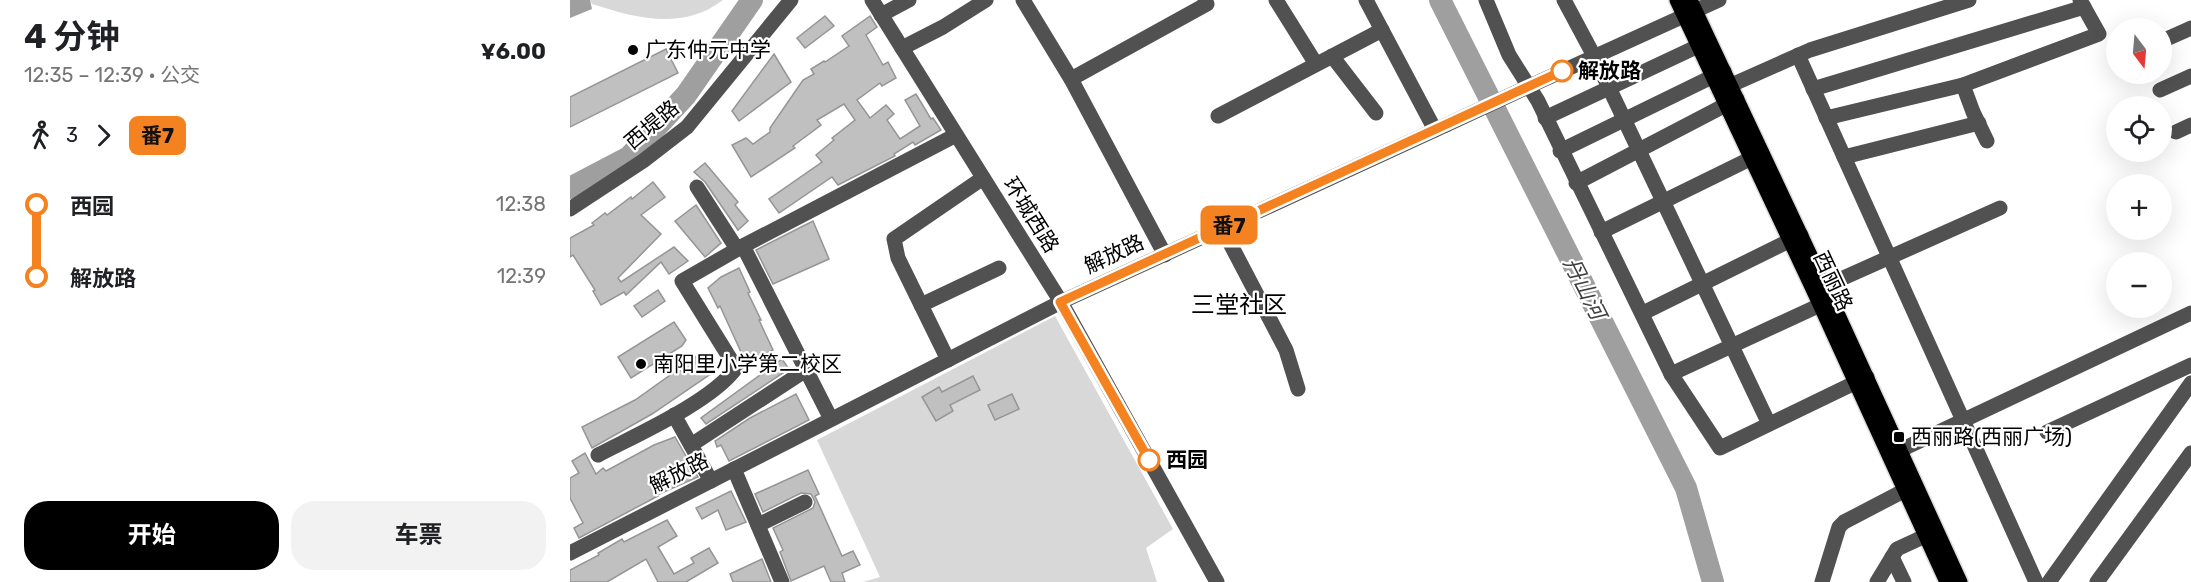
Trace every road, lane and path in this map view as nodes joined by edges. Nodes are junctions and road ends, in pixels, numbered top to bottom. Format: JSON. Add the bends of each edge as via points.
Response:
{"nodes":[{"id":1,"x":791,"y":0,"type":"edge"},
{"id":2,"x":872,"y":0,"type":"edge"},
{"id":3,"x":909,"y":0,"type":"edge"},
{"id":4,"x":986,"y":0,"type":"edge"},
{"id":5,"x":1023,"y":0,"type":"edge"},
{"id":6,"x":1205,"y":0,"type":"edge"},
{"id":7,"x":1366,"y":0,"type":"edge"},
{"id":8,"x":1564,"y":0,"type":"edge"},
{"id":9,"x":1677,"y":0,"type":"edge"},
{"id":10,"x":1719,"y":0,"type":"edge"},
{"id":11,"x":1969,"y":0,"type":"edge"},
{"id":12,"x":1279,"y":1,"type":"edge"},
{"id":13,"x":1490,"y":1,"type":"edge"},
{"id":14,"x":2082,"y":4,"type":"edge"},
{"id":15,"x":1690,"y":8,"type":"edge"},
{"id":16,"x":882,"y":15,"type":"junction"},
{"id":17,"x":2191,"y":28,"type":"edge"},
{"id":18,"x":1382,"y":30,"type":"junction"},
{"id":19,"x":2172,"y":37,"type":"edge"},
{"id":20,"x":1704,"y":43,"type":"junction"},
{"id":21,"x":902,"y":48,"type":"junction"},
{"id":22,"x":1798,"y":55,"type":"junction"},
{"id":23,"x":1332,"y":56,"type":"junction"},
{"id":24,"x":1594,"y":56,"type":"junction"},
{"id":25,"x":1316,"y":64,"type":"junction"},
{"id":26,"x":1718,"y":74,"type":"junction"},
{"id":27,"x":2191,"y":76,"type":"edge"},
{"id":28,"x":1071,"y":79,"type":"junction"},
{"id":29,"x":1963,"y":85,"type":"junction"},
{"id":30,"x":1609,"y":88,"type":"junction"},
{"id":31,"x":1813,"y":89,"type":"junction"},
{"id":32,"x":2160,"y":90,"type":"dead end"},
{"id":33,"x":1728,"y":95,"type":"junction"},
{"id":34,"x":1376,"y":113,"type":"dead end"},
{"id":35,"x":1218,"y":116,"type":"dead end"},
{"id":36,"x":1545,"y":118,"type":"junction"},
{"id":37,"x":1826,"y":118,"type":"junction"},
{"id":38,"x":1624,"y":120,"type":"junction"},
{"id":39,"x":1978,"y":123,"type":"junction"},
{"id":40,"x":2191,"y":125,"type":"edge"},
{"id":41,"x":1440,"y":127,"type":"junction"},
{"id":42,"x":2176,"y":132,"type":"dead end"},
{"id":43,"x":956,"y":135,"type":"junction"},
{"id":44,"x":1987,"y":141,"type":"dead end"},
{"id":45,"x":1639,"y":150,"type":"junction"},
{"id":46,"x":1560,"y":151,"type":"junction"},
{"id":47,"x":1757,"y":155,"type":"junction"},
{"id":48,"x":1844,"y":157,"type":"junction"},
{"id":49,"x":983,"y":178,"type":"junction"},
{"id":50,"x":1576,"y":183,"type":"junction"},
{"id":51,"x":697,"y":187,"type":"dead end"},
{"id":52,"x":1663,"y":201,"type":"junction"},
{"id":53,"x":2000,"y":208,"type":"dead end"},
{"id":54,"x":570,"y":210,"type":"edge"},
{"id":55,"x":1222,"y":228,"type":"junction"},
{"id":56,"x":1601,"y":232,"type":"junction"},
{"id":57,"x":1796,"y":237,"type":"junction"},
{"id":58,"x":740,"y":248,"type":"junction"},
{"id":59,"x":1165,"y":255,"type":"junction"},
{"id":60,"x":1889,"y":257,"type":"junction"},
{"id":61,"x":999,"y":268,"type":"dead end"},
{"id":62,"x":1702,"y":284,"type":"junction"},
{"id":63,"x":1823,"y":295,"type":"junction"},
{"id":64,"x":1060,"y":302,"type":"junction"},
{"id":65,"x":921,"y":305,"type":"junction"},
{"id":66,"x":1643,"y":313,"type":"junction"},
{"id":67,"x":2191,"y":313,"type":"edge"},
{"id":68,"x":1732,"y":346,"type":"junction"},
{"id":69,"x":948,"y":360,"type":"junction"},
{"id":70,"x":2191,"y":365,"type":"edge"},
{"id":71,"x":806,"y":370,"type":"junction"},
{"id":72,"x":1671,"y":374,"type":"junction"},
{"id":73,"x":1861,"y":380,"type":"junction"},
{"id":74,"x":2191,"y":383,"type":"edge"},
{"id":75,"x":1298,"y":389,"type":"dead end"},
{"id":76,"x":674,"y":415,"type":"junction"},
{"id":77,"x":831,"y":419,"type":"junction"},
{"id":78,"x":1962,"y":421,"type":"junction"},
{"id":79,"x":1770,"y":424,"type":"junction"},
{"id":80,"x":2047,"y":432,"type":"dead end"},
{"id":81,"x":691,"y":446,"type":"junction"},
{"id":82,"x":1895,"y":453,"type":"junction"},
{"id":83,"x":2191,"y":453,"type":"edge"},
{"id":84,"x":598,"y":455,"type":"dead end"},
{"id":85,"x":734,"y":469,"type":"junction"},
{"id":86,"x":711,"y":481,"type":"junction"},
{"id":87,"x":1910,"y":488,"type":"junction"},
{"id":88,"x":805,"y":502,"type":"dead end"},
{"id":89,"x":758,"y":525,"type":"junction"},
{"id":90,"x":1931,"y":532,"type":"junction"},
{"id":91,"x":570,"y":553,"type":"edge"},
{"id":92,"x":1892,"y":557,"type":"junction"},
{"id":93,"x":782,"y":582,"type":"edge"},
{"id":94,"x":1217,"y":582,"type":"edge"},
{"id":95,"x":1822,"y":582,"type":"edge"},
{"id":96,"x":1877,"y":582,"type":"edge"},
{"id":97,"x":1904,"y":582,"type":"edge"},
{"id":98,"x":1947,"y":582,"type":"edge"},
{"id":99,"x":1960,"y":582,"type":"edge"},
{"id":100,"x":2036,"y":582,"type":"edge"},
{"id":101,"x":2049,"y":582,"type":"edge"},
{"id":102,"x":2097,"y":582,"type":"edge"}],
"edges":[{"from":1,"to":54,"type":"street","name":"西堤路","via":[[687,127]]},
{"from":2,"to":16,"type":"street","name":"环城西路"},
{"from":3,"to":16,"type":"street"},
{"from":4,"to":21,"type":"street"},
{"from":5,"to":28,"type":"street"},
{"from":6,"to":28,"type":"street","via":[[1207,4]]},
{"from":7,"to":18,"type":"street"},
{"from":8,"to":24,"type":"street"},
{"from":9,"to":15,"type":"main road","name":"西丽路"},
{"from":10,"to":15,"type":"street","name":"解放路"},
{"from":11,"to":22,"type":"street"},
{"from":12,"to":25,"type":"street"},
{"from":13,"to":36,"type":"street","via":[[1509,55]]},
{"from":14,"to":29,"type":"street","via":[[2099,34]]},
{"from":14,"to":31,"type":"street"},
{"from":15,"to":20,"type":"main road","name":"西丽路"},
{"from":15,"to":24,"type":"street","name":"解放路"},
{"from":16,"to":21,"type":"street","name":"环城西路"},
{"from":17,"to":19,"type":"street"},
{"from":18,"to":23,"type":"street"},
{"from":18,"to":41,"type":"street"},
{"from":20,"to":26,"type":"main road","name":"西丽路"},
{"from":20,"to":30,"type":"street"},
{"from":21,"to":43,"type":"street","name":"环城西路"},
{"from":22,"to":31,"type":"street"},
{"from":22,"to":33,"type":"street"},
{"from":23,"to":25,"type":"street"},
{"from":23,"to":34,"type":"street"},
{"from":24,"to":30,"type":"street"},
{"from":24,"to":41,"type":"street","name":"解放路","bridge":true},
{"from":25,"to":35,"type":"street"},
{"from":26,"to":33,"type":"main road","name":"西丽路"},
{"from":26,"to":38,"type":"street"},
{"from":27,"to":32,"type":"street"},
{"from":28,"to":59,"type":"street"},
{"from":29,"to":37,"type":"street"},
{"from":29,"to":39,"type":"street"},
{"from":30,"to":36,"type":"street"},
{"from":30,"to":38,"type":"street"},
{"from":31,"to":37,"type":"street"},
{"from":33,"to":45,"type":"street"},
{"from":33,"to":47,"type":"main road","name":"西丽路"},
{"from":36,"to":46,"type":"street"},
{"from":37,"to":48,"type":"street"},
{"from":38,"to":45,"type":"street"},
{"from":38,"to":46,"type":"street"},
{"from":39,"to":44,"type":"street"},
{"from":39,"to":48,"type":"street"},
{"from":40,"to":42,"type":"street"},
{"from":41,"to":55,"type":"street","name":"解放路"},
{"from":43,"to":49,"type":"street","name":"环城西路"},
{"from":43,"to":58,"type":"street"},
{"from":45,"to":50,"type":"street"},
{"from":45,"to":52,"type":"street"},
{"from":46,"to":50,"type":"street"},
{"from":47,"to":52,"type":"street"},
{"from":47,"to":57,"type":"main road","name":"西丽路"},
{"from":48,"to":60,"type":"street"},
{"from":49,"to":64,"type":"street","name":"环城西路"},
{"from":49,"to":65,"type":"street","via":[[894,239],[898,258]]},
{"from":50,"to":56,"type":"street"},
{"from":51,"to":58,"type":"street"},
{"from":52,"to":56,"type":"street"},
{"from":52,"to":62,"type":"street"},
{"from":53,"to":60,"type":"street"},
{"from":55,"to":59,"type":"street","name":"解放路"},
{"from":55,"to":75,"type":"street","via":[[1286,350]]},
{"from":56,"to":66,"type":"street"},
{"from":57,"to":62,"type":"street"},
{"from":57,"to":63,"type":"main road","name":"西丽路"},
{"from":58,"to":71,"type":"street"},
{"from":58,"to":76,"type":"street","via":[[682,281],[736,368],[727,380]]},
{"from":59,"to":64,"type":"street","name":"解放路"},
{"from":60,"to":63,"type":"street"},
{"from":60,"to":78,"type":"street"},
{"from":61,"to":65,"type":"street"},
{"from":62,"to":66,"type":"street"},
{"from":62,"to":68,"type":"street"},
{"from":63,"to":68,"type":"street"},
{"from":63,"to":73,"type":"main road","name":"西丽路"},
{"from":64,"to":69,"type":"street","name":"解放路"},
{"from":64,"to":94,"type":"street","name":"环城西路"},
{"from":65,"to":69,"type":"street"},
{"from":66,"to":72,"type":"street"},
{"from":67,"to":78,"type":"street"},
{"from":68,"to":72,"type":"street"},
{"from":68,"to":79,"type":"street"},
{"from":69,"to":77,"type":"street","name":"解放路"},
{"from":70,"to":80,"type":"street"},
{"from":71,"to":77,"type":"street"},
{"from":71,"to":81,"type":"street"},
{"from":72,"to":79,"type":"street","via":[[1720,448]]},
{"from":73,"to":79,"type":"street"},
{"from":73,"to":82,"type":"main road","name":"西丽路"},
{"from":74,"to":101,"type":"street"},
{"from":76,"to":81,"type":"street"},
{"from":76,"to":84,"type":"street"},
{"from":77,"to":85,"type":"street","name":"解放路"},
{"from":78,"to":82,"type":"street"},
{"from":78,"to":100,"type":"street"},
{"from":81,"to":86,"type":"street"},
{"from":82,"to":87,"type":"main road","name":"西丽路"},
{"from":83,"to":102,"type":"street"},
{"from":85,"to":86,"type":"street","name":"解放路"},
{"from":85,"to":89,"type":"street"},
{"from":86,"to":91,"type":"street","name":"解放路"},
{"from":87,"to":90,"type":"main road","name":"西丽路"},
{"from":87,"to":95,"type":"street","via":[[1839,527]]},
{"from":88,"to":89,"type":"street"},
{"from":89,"to":93,"type":"street"},
{"from":90,"to":92,"type":"street","via":[[1898,549]]},
{"from":90,"to":98,"type":"main road","name":"西丽路"},
{"from":90,"to":99,"type":"main road","name":"西丽路"},
{"from":92,"to":96,"type":"street"},
{"from":92,"to":97,"type":"street"}]}
